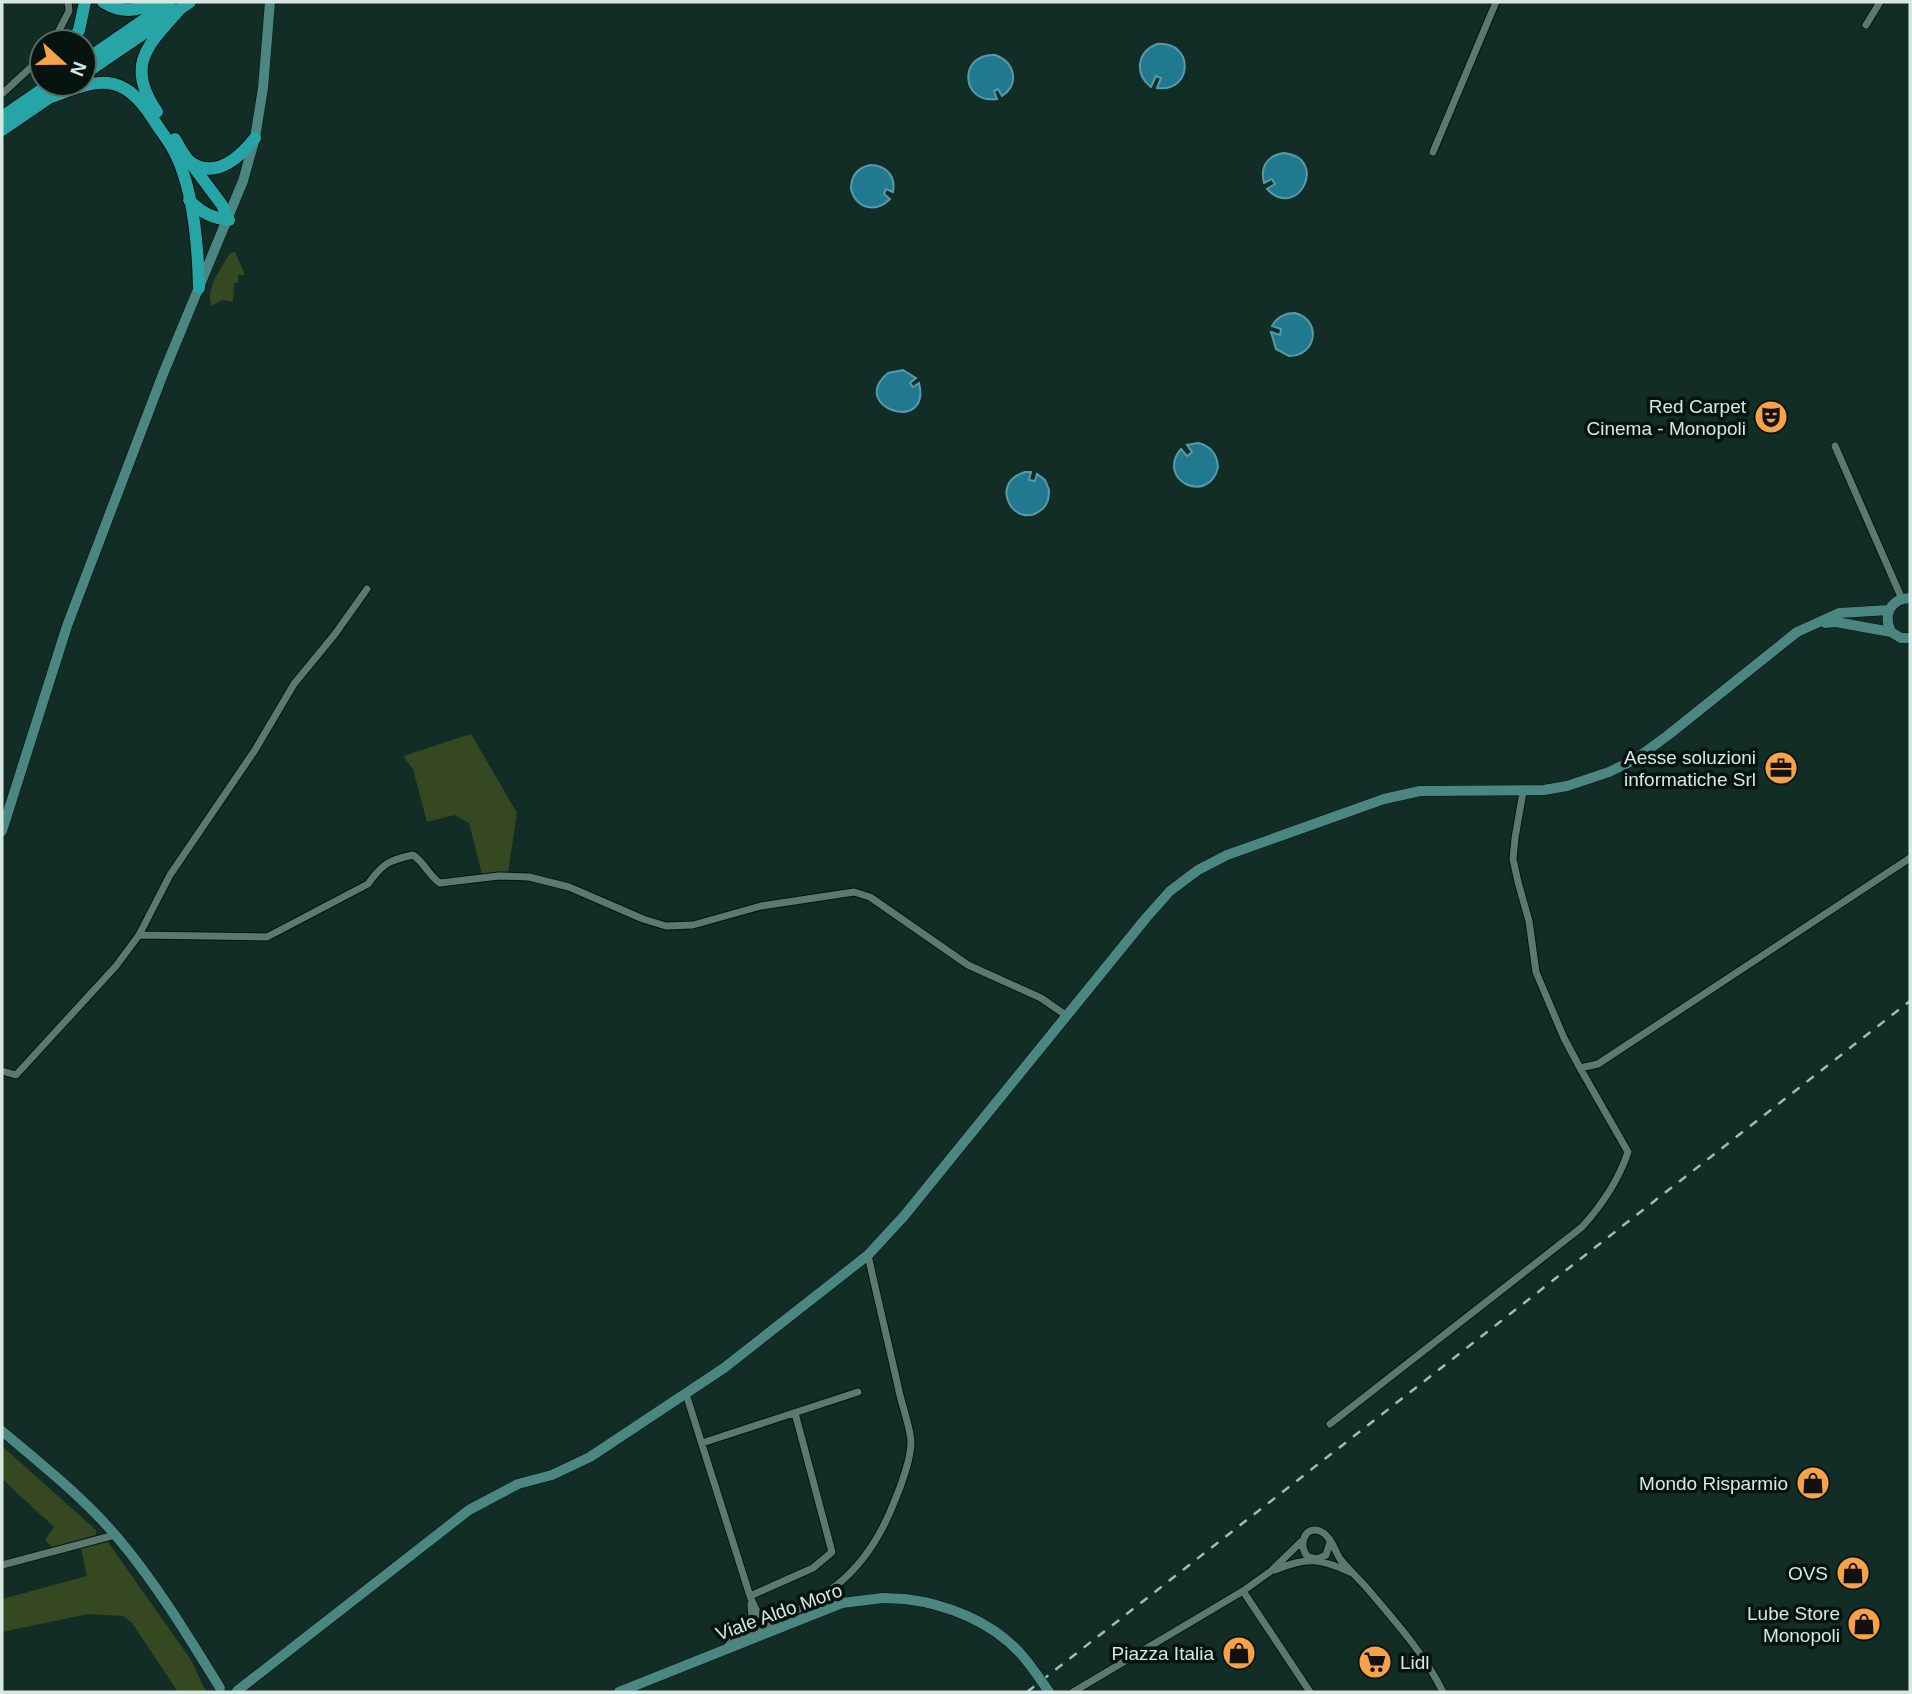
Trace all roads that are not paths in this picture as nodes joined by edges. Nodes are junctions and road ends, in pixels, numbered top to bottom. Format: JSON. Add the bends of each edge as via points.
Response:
{"nodes":[{"id":1,"x":68,"y":2,"type":"edge"},
{"id":2,"x":85,"y":2,"type":"edge"},
{"id":3,"x":103,"y":2,"type":"edge"},
{"id":4,"x":154,"y":2,"type":"edge"},
{"id":5,"x":270,"y":2,"type":"edge"},
{"id":6,"x":1496,"y":2,"type":"edge"},
{"id":7,"x":1880,"y":2,"type":"edge"},
{"id":8,"x":180,"y":4,"type":"edge"},
{"id":9,"x":1866,"y":24,"type":"dead end"},
{"id":10,"x":60,"y":28,"type":"edge"},
{"id":11,"x":79,"y":28,"type":"edge"},
{"id":12,"x":98,"y":53,"type":"edge"},
{"id":13,"x":98,"y":64,"type":"edge"},
{"id":14,"x":28,"y":70,"type":"edge"},
{"id":15,"x":98,"y":84,"type":"edge"},
{"id":16,"x":2,"y":94,"type":"edge"},
{"id":17,"x":32,"y":98,"type":"edge"},
{"id":18,"x":37,"y":98,"type":"edge"},
{"id":19,"x":2,"y":117,"type":"edge"},
{"id":20,"x":2,"y":130,"type":"edge"},
{"id":21,"x":255,"y":138,"type":"junction"},
{"id":22,"x":1433,"y":152,"type":"dead end"},
{"id":23,"x":190,"y":162,"type":"junction"},
{"id":24,"x":189,"y":200,"type":"junction"},
{"id":25,"x":229,"y":220,"type":"junction"},
{"id":26,"x":199,"y":288,"type":"junction"},
{"id":27,"x":1835,"y":446,"type":"dead end"},
{"id":28,"x":367,"y":589,"type":"dead end"},
{"id":29,"x":1906,"y":599,"type":"edge"},
{"id":30,"x":1889,"y":610,"type":"junction"},
{"id":31,"x":1817,"y":623,"type":"junction"},
{"id":32,"x":1891,"y":632,"type":"junction"},
{"id":33,"x":1909,"y":639,"type":"edge"},
{"id":34,"x":1523,"y":792,"type":"junction"},
{"id":35,"x":2,"y":831,"type":"edge"},
{"id":36,"x":1910,"y":858,"type":"edge"},
{"id":37,"x":139,"y":935,"type":"junction"},
{"id":38,"x":1067,"y":1016,"type":"junction"},
{"id":39,"x":1580,"y":1068,"type":"junction"},
{"id":40,"x":2,"y":1071,"type":"edge"},
{"id":41,"x":868,"y":1255,"type":"junction"},
{"id":42,"x":858,"y":1392,"type":"dead end"},
{"id":43,"x":686,"y":1394,"type":"junction"},
{"id":44,"x":795,"y":1413,"type":"junction"},
{"id":45,"x":1330,"y":1424,"type":"dead end"},
{"id":46,"x":2,"y":1431,"type":"edge"},
{"id":47,"x":702,"y":1443,"type":"junction"},
{"id":48,"x":115,"y":1535,"type":"junction"},
{"id":49,"x":1303,"y":1540,"type":"junction"},
{"id":50,"x":1330,"y":1542,"type":"junction"},
{"id":51,"x":1313,"y":1559,"type":"junction"},
{"id":52,"x":2,"y":1565,"type":"edge"},
{"id":53,"x":1271,"y":1572,"type":"junction"},
{"id":54,"x":1353,"y":1573,"type":"junction"},
{"id":55,"x":1243,"y":1591,"type":"junction"},
{"id":56,"x":750,"y":1596,"type":"junction"},
{"id":57,"x":775,"y":1621,"type":"junction"},
{"id":58,"x":744,"y":1635,"type":"junction"},
{"id":59,"x":726,"y":1649,"type":"junction"},
{"id":60,"x":219,"y":1690,"type":"edge"},
{"id":61,"x":237,"y":1692,"type":"edge"},
{"id":62,"x":619,"y":1692,"type":"edge"},
{"id":63,"x":1049,"y":1692,"type":"edge"},
{"id":64,"x":1073,"y":1692,"type":"edge"},
{"id":65,"x":1310,"y":1692,"type":"edge"},
{"id":66,"x":1443,"y":1692,"type":"edge"}],
"edges":[{"from":1,"to":10,"type":"street","via":[[69,11]]},
{"from":2,"to":11,"type":"highway"},
{"from":3,"to":4,"type":"highway","via":[[130,11]]},
{"from":5,"to":21,"type":"street"},
{"from":6,"to":22,"type":"street"},
{"from":7,"to":9,"type":"street"},
{"from":8,"to":12,"type":"highway"},
{"from":8,"to":13,"type":"highway"},
{"from":8,"to":23,"type":"highway","via":[[151,41],[142,61],[141,82]]},
{"from":14,"to":16,"type":"street"},
{"from":15,"to":24,"type":"highway","via":[[128,89],[146,108],[174,151]]},
{"from":17,"to":19,"type":"highway"},
{"from":18,"to":20,"type":"highway"},
{"from":21,"to":23,"type":"highway","via":[[241,156],[223,166]]},
{"from":21,"to":25,"type":"street"},
{"from":23,"to":25,"type":"highway"},
{"from":24,"to":25,"type":"highway","via":[[213,218]]},
{"from":24,"to":26,"type":"highway"},
{"from":25,"to":26,"type":"street"},
{"from":26,"to":35,"type":"street","via":[[68,626]]},
{"from":27,"to":29,"type":"street"},
{"from":28,"to":37,"type":"street","via":[[294,684],[170,875]]},
{"from":29,"to":30,"type":"street"},
{"from":30,"to":31,"type":"street","via":[[1839,613]]},
{"from":30,"to":32,"type":"street"},
{"from":31,"to":32,"type":"street"},
{"from":31,"to":34,"type":"street","via":[[1797,632],[1634,760],[1567,786]]},
{"from":32,"to":33,"type":"street"},
{"from":34,"to":38,"type":"street","via":[[1420,791],[1384,799],[1227,855],[1170,891]]},
{"from":34,"to":39,"type":"street","via":[[1513,859],[1536,972]]},
{"from":36,"to":39,"type":"street","via":[[1598,1064]]},
{"from":37,"to":38,"type":"street","via":[[267,937],[368,884],[394,859],[412,855],[424,862],[440,883],[529,877],[569,887],[666,926],[692,925],[761,906],[854,892],[870,897],[968,965],[1041,998]]},
{"from":37,"to":40,"type":"street","via":[[16,1075]]},
{"from":38,"to":41,"type":"street"},
{"from":39,"to":45,"type":"street","via":[[1628,1152],[1595,1212],[1582,1227]]},
{"from":41,"to":43,"type":"street"},
{"from":41,"to":57,"type":"street","via":[[911,1443],[899,1491],[875,1543],[858,1566],[812,1604]]},
{"from":42,"to":44,"type":"street"},
{"from":43,"to":47,"type":"street"},
{"from":43,"to":61,"type":"street","via":[[581,1462],[518,1484],[469,1510]]},
{"from":44,"to":47,"type":"street"},
{"from":44,"to":56,"type":"street","via":[[832,1552],[813,1568]]},
{"from":46,"to":48,"type":"street","via":[[54,1474]]},
{"from":47,"to":56,"type":"street"},
{"from":48,"to":52,"type":"street"},
{"from":48,"to":60,"type":"street","via":[[175,1616]]},
{"from":49,"to":50,"type":"street","via":[[1317,1531]]},
{"from":49,"to":51,"type":"street","via":[[1302,1549]]},
{"from":49,"to":53,"type":"street"},
{"from":50,"to":51,"type":"street","via":[[1326,1555]]},
{"from":50,"to":54,"type":"street"},
{"from":51,"to":53,"type":"street"},
{"from":51,"to":54,"type":"street"},
{"from":53,"to":55,"type":"street"},
{"from":54,"to":66,"type":"street","via":[[1418,1651]]},
{"from":55,"to":64,"type":"street"},
{"from":55,"to":65,"type":"street"},
{"from":56,"to":57,"type":"street","via":[[758,1614]]},
{"from":56,"to":58,"type":"street","via":[[752,1618]]},
{"from":57,"to":58,"type":"street"},
{"from":58,"to":59,"type":"street"},
{"from":59,"to":62,"type":"street","name":"Viale Aldo Moro"},
{"from":59,"to":63,"type":"street","name":"Viale Aldo Moro","bridge":true,"via":[[842,1604],[905,1598],[959,1612],[989,1627],[1020,1652]]},
{"from":60,"to":61,"type":"street","via":[[226,1686]]}]}
